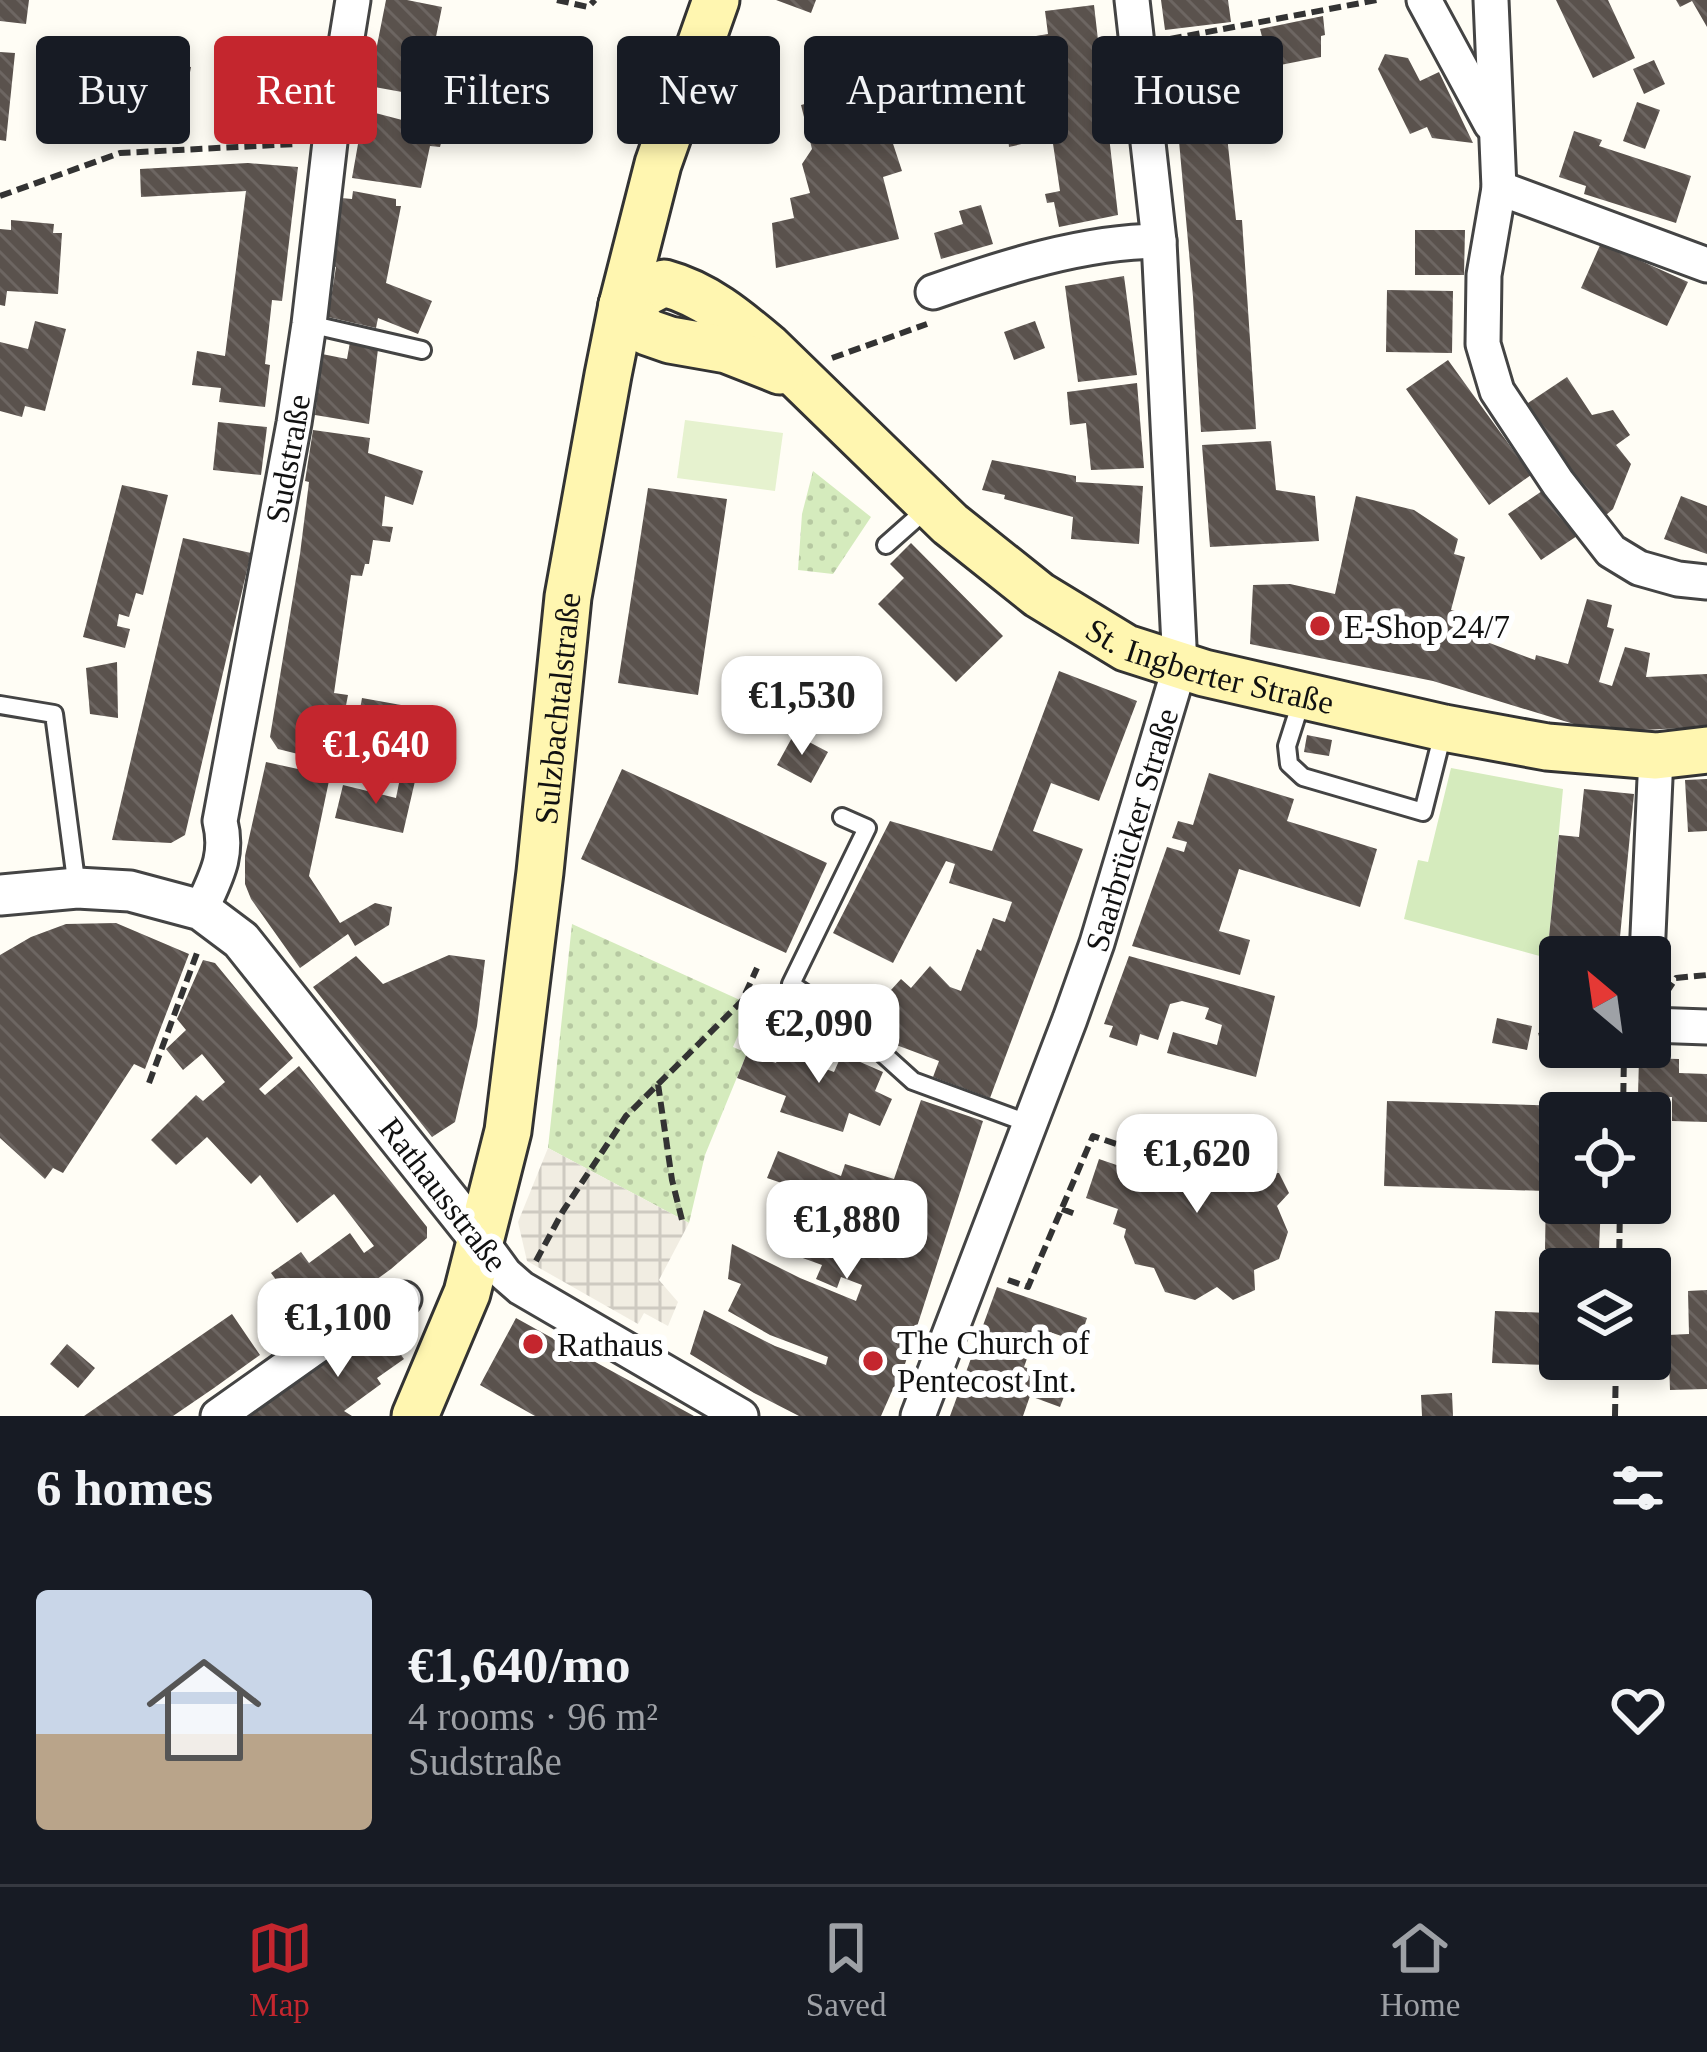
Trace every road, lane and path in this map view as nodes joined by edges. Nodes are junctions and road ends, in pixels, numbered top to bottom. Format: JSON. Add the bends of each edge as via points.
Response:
{"nodes":[{"id":1,"x":353,"y":0,"type":"edge"},
{"id":2,"x":557,"y":0,"type":"edge"},
{"id":3,"x":595,"y":0,"type":"edge"},
{"id":4,"x":716,"y":0,"type":"edge"},
{"id":5,"x":1132,"y":0,"type":"edge"},
{"id":6,"x":1377,"y":0,"type":"edge"},
{"id":7,"x":1424,"y":0,"type":"edge"},
{"id":8,"x":1491,"y":0,"type":"edge"},
{"id":9,"x":347,"y":36,"type":"edge"},
{"id":10,"x":1136,"y":36,"type":"edge"},
{"id":11,"x":1189,"y":36,"type":"edge"},
{"id":12,"x":1495,"y":131,"type":"junction"},
{"id":13,"x":292,"y":144,"type":"edge"},
{"id":14,"x":330,"y":144,"type":"edge"},
{"id":15,"x":1148,"y":144,"type":"edge"},
{"id":16,"x":1499,"y":188,"type":"junction"},
{"id":17,"x":0,"y":196,"type":"edge"},
{"id":18,"x":1159,"y":241,"type":"junction"},
{"id":19,"x":1707,"y":265,"type":"edge"},
{"id":20,"x":622,"y":305,"type":"junction"},
{"id":21,"x":937,"y":306,"type":"joint"},
{"id":22,"x":309,"y":324,"type":"junction"},
{"id":23,"x":422,"y":350,"type":"dead end"},
{"id":24,"x":799,"y":380,"type":"junction"},
{"id":25,"x":931,"y":505,"type":"junction"},
{"id":26,"x":886,"y":545,"type":"dead end"},
{"id":27,"x":1707,"y":582,"type":"edge"},
{"id":28,"x":1180,"y":666,"type":"junction"},
{"id":29,"x":1303,"y":695,"type":"junction"},
{"id":30,"x":0,"y":705,"type":"edge"},
{"id":31,"x":1444,"y":728,"type":"junction"},
{"id":32,"x":1707,"y":750,"type":"edge"},
{"id":33,"x":1656,"y":756,"type":"junction"},
{"id":34,"x":842,"y":817,"type":"dead end"},
{"id":35,"x":76,"y":888,"type":"junction"},
{"id":36,"x":0,"y":895,"type":"edge"},
{"id":37,"x":206,"y":913,"type":"junction"},
{"id":38,"x":1648,"y":936,"type":"edge"},
{"id":39,"x":757,"y":968,"type":"dead end"},
{"id":40,"x":1707,"y":975,"type":"edge"},
{"id":41,"x":1676,"y":978,"type":"dead end"},
{"id":42,"x":1671,"y":1025,"type":"edge"},
{"id":43,"x":1707,"y":1027,"type":"edge"},
{"id":44,"x":148,"y":1083,"type":"dead end"},
{"id":45,"x":658,"y":1084,"type":"junction"},
{"id":46,"x":1030,"y":1124,"type":"junction"},
{"id":47,"x":1132,"y":1135,"type":"dead end"},
{"id":48,"x":1062,"y":1209,"type":"junction"},
{"id":49,"x":563,"y":1211,"type":"junction"},
{"id":50,"x":1078,"y":1215,"type":"dead end"},
{"id":51,"x":576,"y":1218,"type":"dead end"},
{"id":52,"x":682,"y":1220,"type":"dead end"},
{"id":53,"x":481,"y":1241,"type":"junction"},
{"id":54,"x":534,"y":1264,"type":"dead end"},
{"id":55,"x":1006,"y":1279,"type":"dead end"},
{"id":56,"x":404,"y":1299,"type":"dead end"},
{"id":57,"x":1616,"y":1380,"type":"edge"},
{"id":58,"x":218,"y":1416,"type":"edge"},
{"id":59,"x":416,"y":1416,"type":"edge"},
{"id":60,"x":741,"y":1416,"type":"edge"},
{"id":61,"x":918,"y":1416,"type":"edge"},
{"id":62,"x":1615,"y":1416,"type":"edge"}],
"edges":[{"from":1,"to":9,"type":"street","name":"Sudstraße"},
{"from":2,"to":3,"type":"path","via":[[588,7]]},
{"from":4,"to":20,"type":"main road","name":"Sulzbachtalstraße","via":[[658,164]]},
{"from":5,"to":10,"type":"street","name":"Saarbrücker Straße"},
{"from":6,"to":11,"type":"path"},
{"from":7,"to":12,"type":"street"},
{"from":8,"to":12,"type":"street"},
{"from":12,"to":16,"type":"street"},
{"from":13,"to":17,"type":"path","via":[[120,153]]},
{"from":14,"to":22,"type":"street","name":"Sudstraße"},
{"from":15,"to":18,"type":"street","name":"Saarbrücker Straße"},
{"from":16,"to":19,"type":"street"},
{"from":16,"to":27,"type":"street","via":[[1484,275],[1483,344],[1497,391],[1611,551],[1639,568]]},
{"from":18,"to":21,"type":"street","via":[[1018,265]]},
{"from":18,"to":28,"type":"street","name":"Saarbrücker Straße"},
{"from":20,"to":24,"type":"main road","name":"St. Ingberter Straße","via":[[664,283],[701,296]]},
{"from":20,"to":53,"type":"main road","name":"Sulzbachtalstraße","via":[[568,597],[512,1111]]},
{"from":21,"to":24,"type":"path"},
{"from":22,"to":23,"type":"lane"},
{"from":22,"to":37,"type":"street","name":"Sudstraße","via":[[220,821],[225,841]]},
{"from":24,"to":25,"type":"main road","name":"St. Ingberter Straße"},
{"from":25,"to":26,"type":"lane"},
{"from":25,"to":28,"type":"main road","name":"St. Ingberter Straße","via":[[1039,595],[1126,648]]},
{"from":28,"to":29,"type":"main road","name":"St. Ingberter Straße"},
{"from":28,"to":46,"type":"street","name":"Saarbrücker Straße","via":[[1097,943]]},
{"from":29,"to":31,"type":"main road","name":"St. Ingberter Straße"},
{"from":29,"to":31,"type":"lane","via":[[1288,764],[1303,778],[1423,812]]},
{"from":30,"to":35,"type":"lane","via":[[54,714]]},
{"from":31,"to":33,"type":"main road","name":"St. Ingberter Straße","via":[[1546,748]]},
{"from":32,"to":33,"type":"main road","name":"St. Ingberter Straße"},
{"from":33,"to":38,"type":"street"},
{"from":34,"to":46,"type":"lane","via":[[866,828],[791,984],[913,1081]]},
{"from":35,"to":36,"type":"street"},
{"from":35,"to":37,"type":"street","via":[[130,891]]},
{"from":37,"to":44,"type":"path"},
{"from":37,"to":53,"type":"street","name":"Rathausstraße","via":[[241,940]]},
{"from":39,"to":45,"type":"path","via":[[742,1001]]},
{"from":40,"to":41,"type":"path"},
{"from":42,"to":43,"type":"street"},
{"from":45,"to":49,"type":"path","via":[[626,1116]]},
{"from":45,"to":52,"type":"path"},
{"from":46,"to":61,"type":"street","name":"Saarbrücker Straße"},
{"from":47,"to":48,"type":"path","via":[[1128,1148],[1093,1136]]},
{"from":48,"to":50,"type":"path"},
{"from":48,"to":55,"type":"path","via":[[1028,1287]]},
{"from":49,"to":51,"type":"path"},
{"from":49,"to":54,"type":"path"},
{"from":53,"to":59,"type":"main road","name":"Sulzbachtalstraße"},
{"from":53,"to":60,"type":"street","name":"Rathausstraße","via":[[521,1288]]},
{"from":56,"to":58,"type":"street","via":[[362,1314]]},
{"from":57,"to":62,"type":"path"}]}
